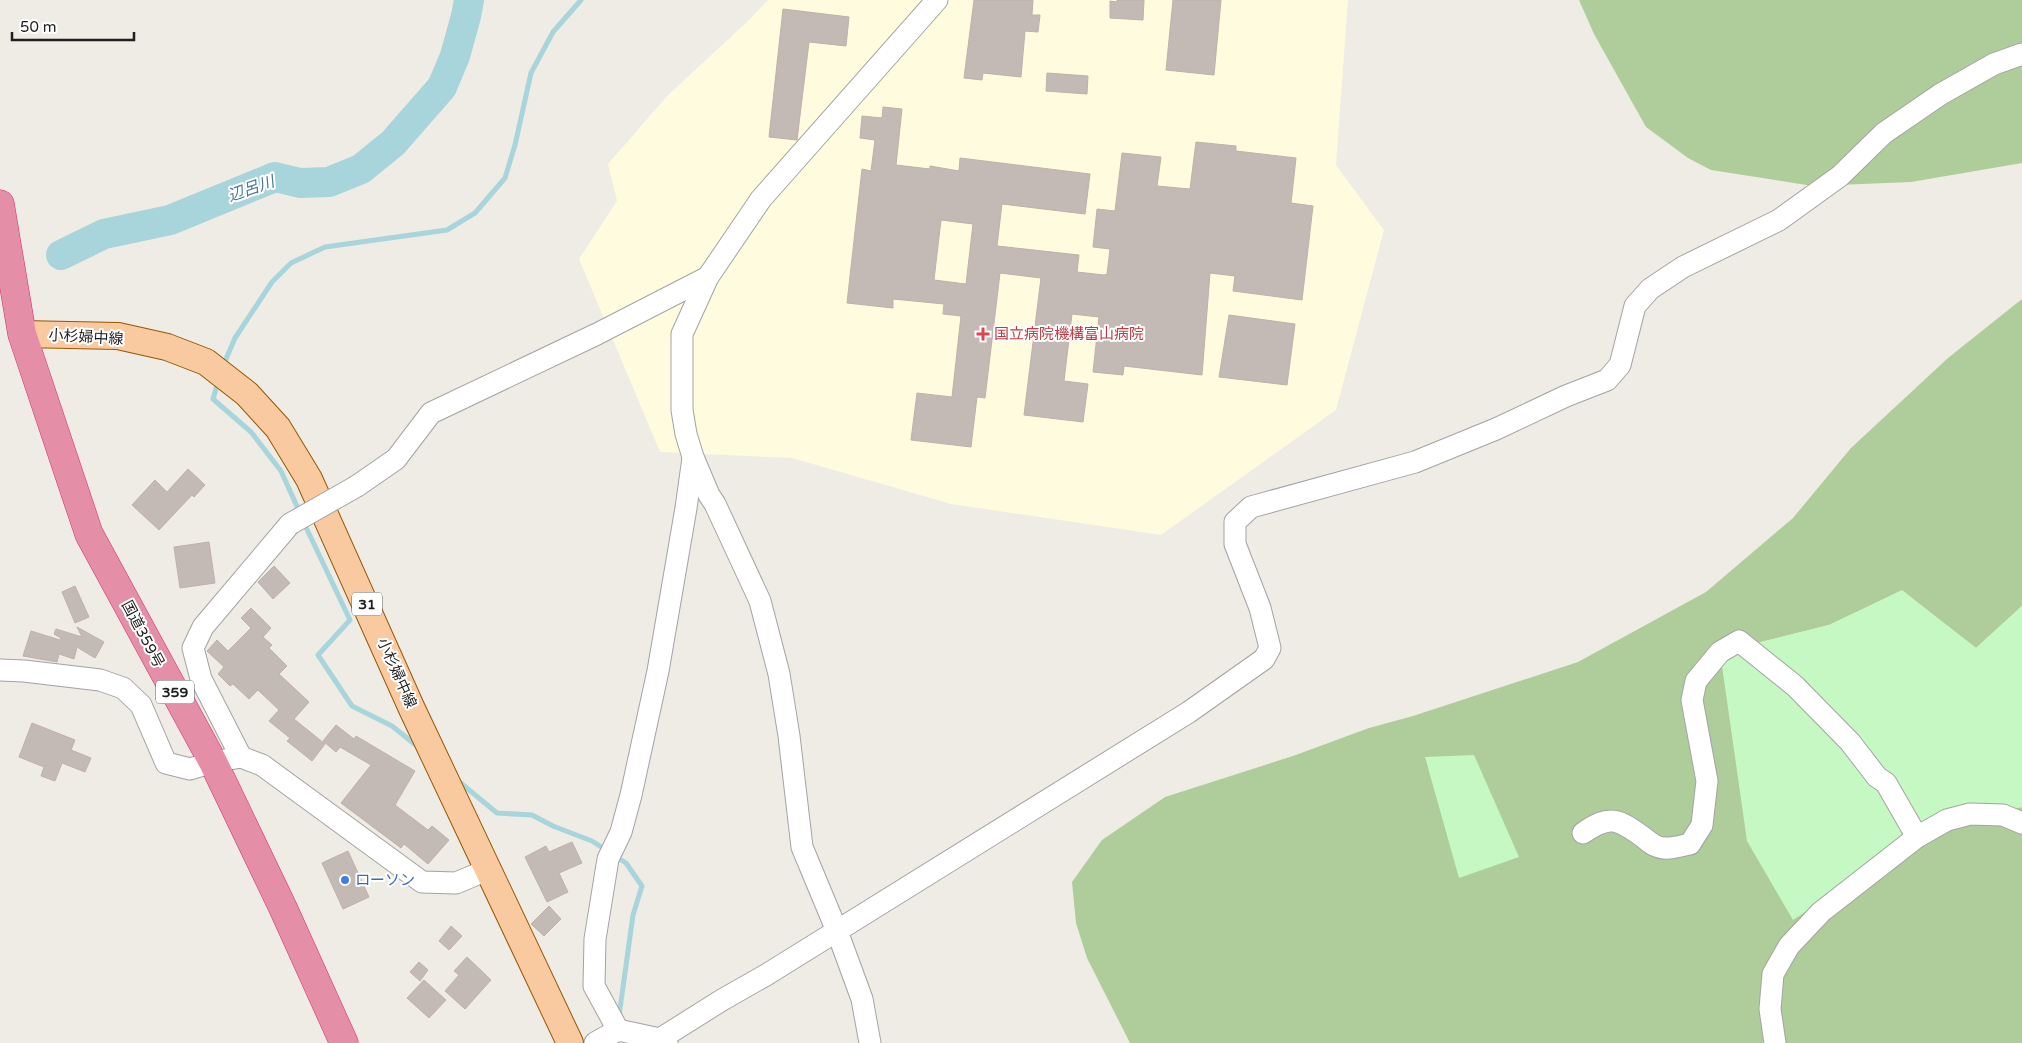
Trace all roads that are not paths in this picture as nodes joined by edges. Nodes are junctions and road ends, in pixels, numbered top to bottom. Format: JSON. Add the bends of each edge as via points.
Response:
{"nodes":[{"id":1,"x":937,"y":0,"type":"edge"},
{"id":2,"x":2022,"y":54,"type":"edge"},
{"id":3,"x":0,"y":204,"type":"edge"},
{"id":4,"x":708,"y":277,"type":"junction"},
{"id":5,"x":11,"y":334,"type":"edge"},
{"id":6,"x":693,"y":457,"type":"junction"},
{"id":7,"x":0,"y":670,"type":"edge"},
{"id":8,"x":241,"y":757,"type":"junction"},
{"id":9,"x":213,"y":762,"type":"junction"},
{"id":10,"x":2022,"y":823,"type":"edge"},
{"id":11,"x":1583,"y":832,"type":"dead end"},
{"id":12,"x":1917,"y":837,"type":"junction"},
{"id":13,"x":487,"y":870,"type":"junction"},
{"id":14,"x":837,"y":931,"type":"junction"},
{"id":15,"x":618,"y":1030,"type":"junction"},
{"id":16,"x":664,"y":1041,"type":"edge"},
{"id":17,"x":344,"y":1043,"type":"edge"},
{"id":18,"x":570,"y":1043,"type":"edge"},
{"id":19,"x":595,"y":1043,"type":"edge"},
{"id":20,"x":870,"y":1043,"type":"edge"},
{"id":21,"x":1775,"y":1043,"type":"edge"}],
"edges":[{"from":1,"to":4,"type":"street","via":[[761,199]]},
{"from":2,"to":14,"type":"street","via":[[1994,64],[1941,94],[1884,133],[1840,176],[1779,220],[1683,267],[1650,289],[1635,306],[1620,364],[1607,380],[1415,462],[1251,507],[1235,522],[1235,544],[1260,608],[1270,648],[1264,659],[1189,712]]},
{"from":3,"to":5,"type":"highway","name":"国道359号","number":"359"},
{"from":4,"to":6,"type":"street","via":[[682,334],[682,410]]},
{"from":4,"to":8,"type":"street","bridge":true,"via":[[431,413],[396,459],[357,486],[290,524],[203,627],[193,648],[201,679]]},
{"from":5,"to":9,"type":"highway","name":"国道359号","number":"359","via":[[89,534]]},
{"from":5,"to":13,"type":"main road","name":"小杉婦中線","number":"31","via":[[118,336],[167,347],[206,362],[247,394],[278,428],[313,488]]},
{"from":6,"to":14,"type":"street","via":[[760,601],[779,674],[802,847]]},
{"from":6,"to":15,"type":"street","via":[[658,671],[631,795],[621,832],[608,859],[595,940],[594,986]]},
{"from":7,"to":9,"type":"street","via":[[100,680],[123,688],[141,705],[166,763],[190,770]]},
{"from":8,"to":9,"type":"street"},
{"from":8,"to":13,"type":"street","via":[[262,765],[422,882],[456,883]]},
{"from":9,"to":17,"type":"highway","name":"国道359号","number":"359"},
{"from":10,"to":12,"type":"street","via":[[2003,815],[1970,814],[1947,820]]},
{"from":11,"to":12,"type":"street","via":[[1597,823],[1622,822],[1655,846],[1666,848],[1690,844],[1702,825],[1707,781],[1692,700],[1696,681],[1720,652],[1739,641],[1795,686],[1850,742],[1886,784]]},
{"from":12,"to":21,"type":"street","via":[[1821,912],[1789,946],[1773,974],[1770,1009]]},
{"from":13,"to":18,"type":"main road","name":"小杉婦中線","number":"31"},
{"from":14,"to":16,"type":"street"},
{"from":14,"to":20,"type":"street","via":[[862,999]]},
{"from":15,"to":16,"type":"street"},
{"from":15,"to":19,"type":"street"}]}
